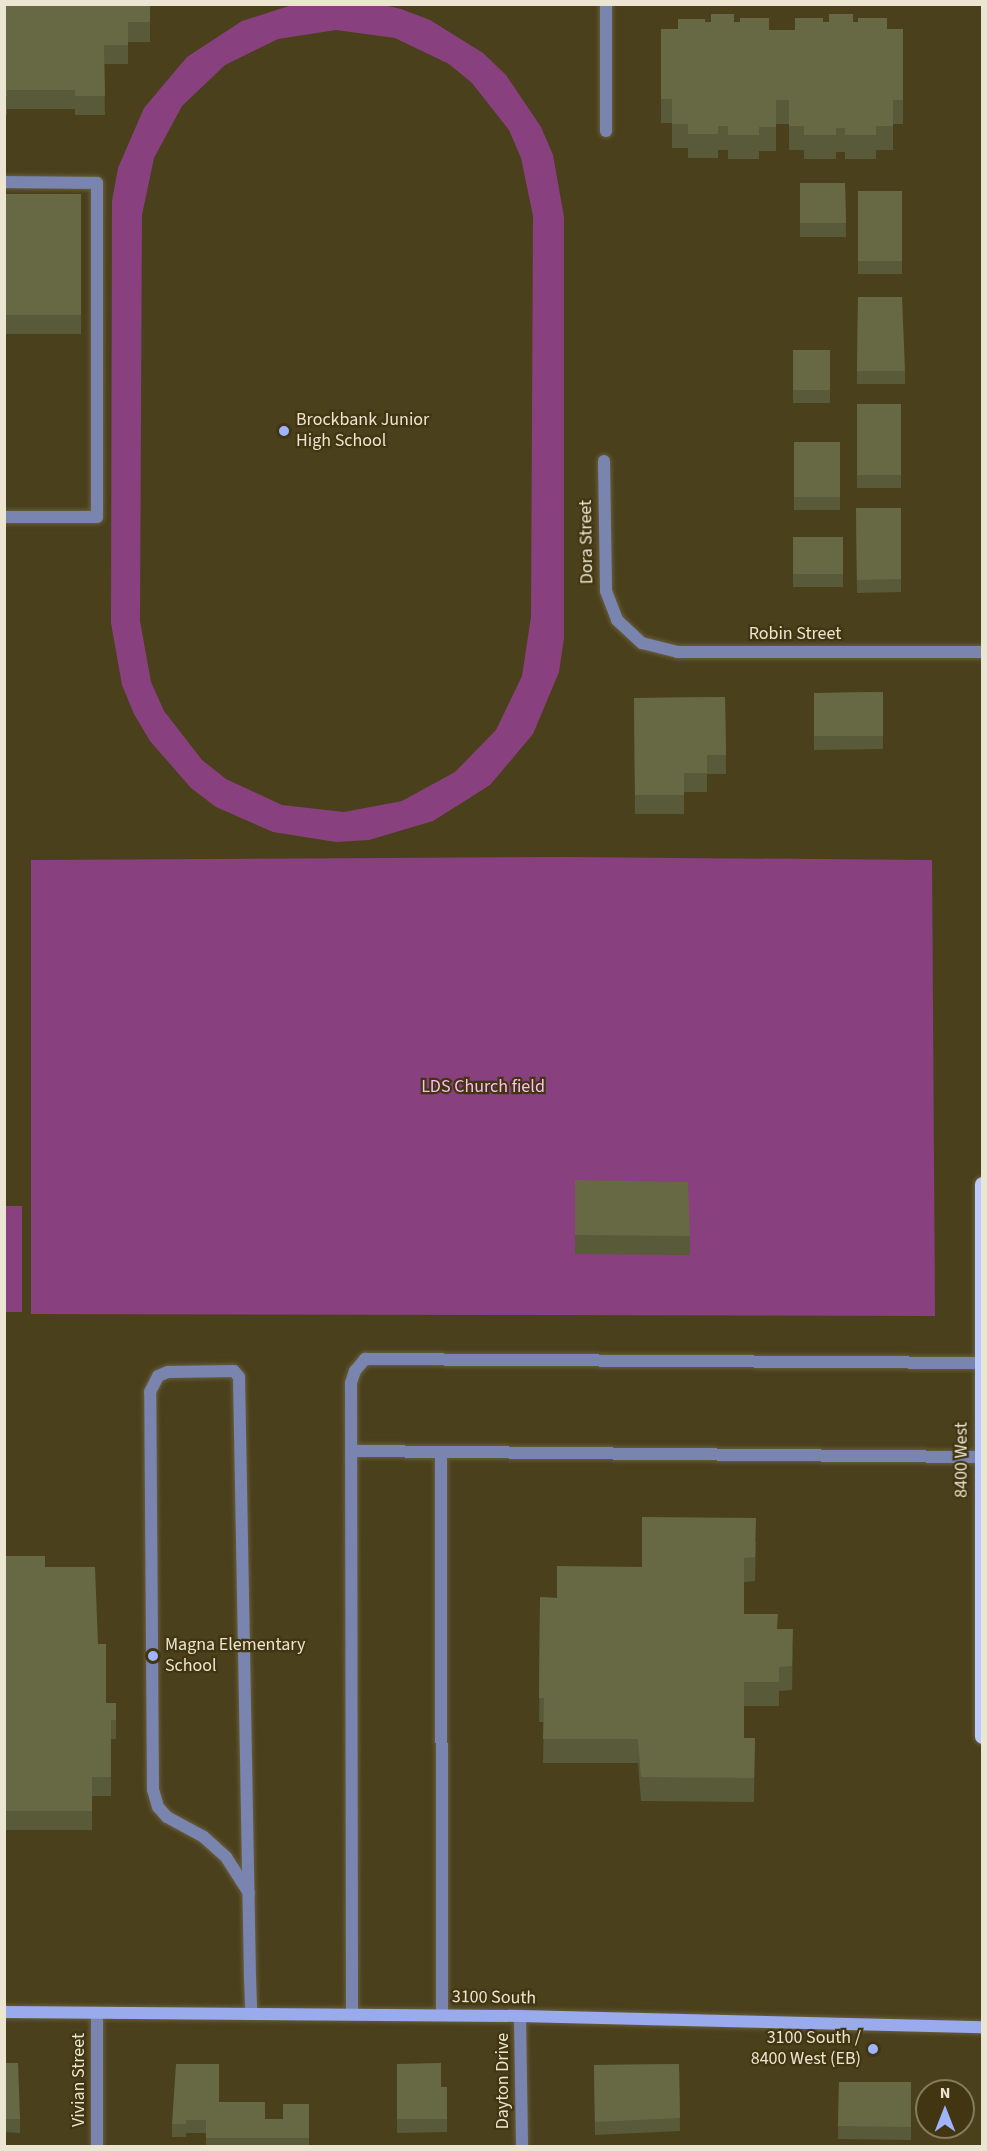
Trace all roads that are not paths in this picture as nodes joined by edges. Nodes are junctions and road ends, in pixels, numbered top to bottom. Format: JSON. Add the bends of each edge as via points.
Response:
{"nodes":[{"id":1,"x":606,"y":4,"type":"edge"},
{"id":2,"x":606,"y":131,"type":"dead end"},
{"id":3,"x":4,"y":182,"type":"edge"},
{"id":4,"x":604,"y":461,"type":"dead end"},
{"id":5,"x":4,"y":517,"type":"edge"},
{"id":6,"x":617,"y":620,"type":"joint"},
{"id":7,"x":982,"y":652,"type":"edge"},
{"id":8,"x":982,"y":1184,"type":"edge"},
{"id":9,"x":982,"y":1363,"type":"edge"},
{"id":10,"x":352,"y":1451,"type":"junction"},
{"id":11,"x":441,"y":1452,"type":"junction"},
{"id":12,"x":982,"y":1457,"type":"edge"},
{"id":13,"x":982,"y":1736,"type":"edge"},
{"id":14,"x":249,"y":1893,"type":"junction"},
{"id":15,"x":4,"y":2012,"type":"edge"},
{"id":16,"x":97,"y":2013,"type":"junction"},
{"id":17,"x":251,"y":2014,"type":"junction"},
{"id":18,"x":352,"y":2014,"type":"junction"},
{"id":19,"x":442,"y":2015,"type":"junction"},
{"id":20,"x":520,"y":2016,"type":"junction"},
{"id":21,"x":982,"y":2027,"type":"edge"},
{"id":22,"x":97,"y":2146,"type":"edge"},
{"id":23,"x":522,"y":2146,"type":"edge"}],
"edges":[{"from":1,"to":2,"type":"street"},
{"from":3,"to":5,"type":"street","via":[[98,183],[98,206],[97,517]]},
{"from":4,"to":6,"type":"street","name":"Dora Street","via":[[604,572],[606,591]]},
{"from":6,"to":7,"type":"street","name":"Robin Street","via":[[642,643],[677,652]]},
{"from":8,"to":9,"type":"main road","name":"8400 West"},
{"from":9,"to":10,"type":"street","via":[[365,1359],[351,1383]]},
{"from":9,"to":12,"type":"main road","name":"8400 West"},
{"from":10,"to":11,"type":"street"},
{"from":10,"to":18,"type":"street"},
{"from":11,"to":12,"type":"street"},
{"from":11,"to":19,"type":"street"},
{"from":12,"to":13,"type":"main road","name":"8400 West"},
{"from":14,"to":14,"type":"street","via":[[239,1377],[234,1371],[168,1372],[158,1376],[150,1392],[153,1790],[158,1807],[167,1817],[204,1838],[226,1857]]},
{"from":14,"to":17,"type":"street"},
{"from":15,"to":16,"type":"street","name":"3100 South"},
{"from":16,"to":17,"type":"street","name":"3100 South"},
{"from":16,"to":22,"type":"street","name":"Vivian Street"},
{"from":17,"to":18,"type":"street","name":"3100 South"},
{"from":18,"to":19,"type":"street","name":"3100 South"},
{"from":19,"to":20,"type":"street","name":"3100 South"},
{"from":20,"to":21,"type":"street","name":"3100 South"},
{"from":20,"to":23,"type":"street","name":"Dayton Drive"}]}
